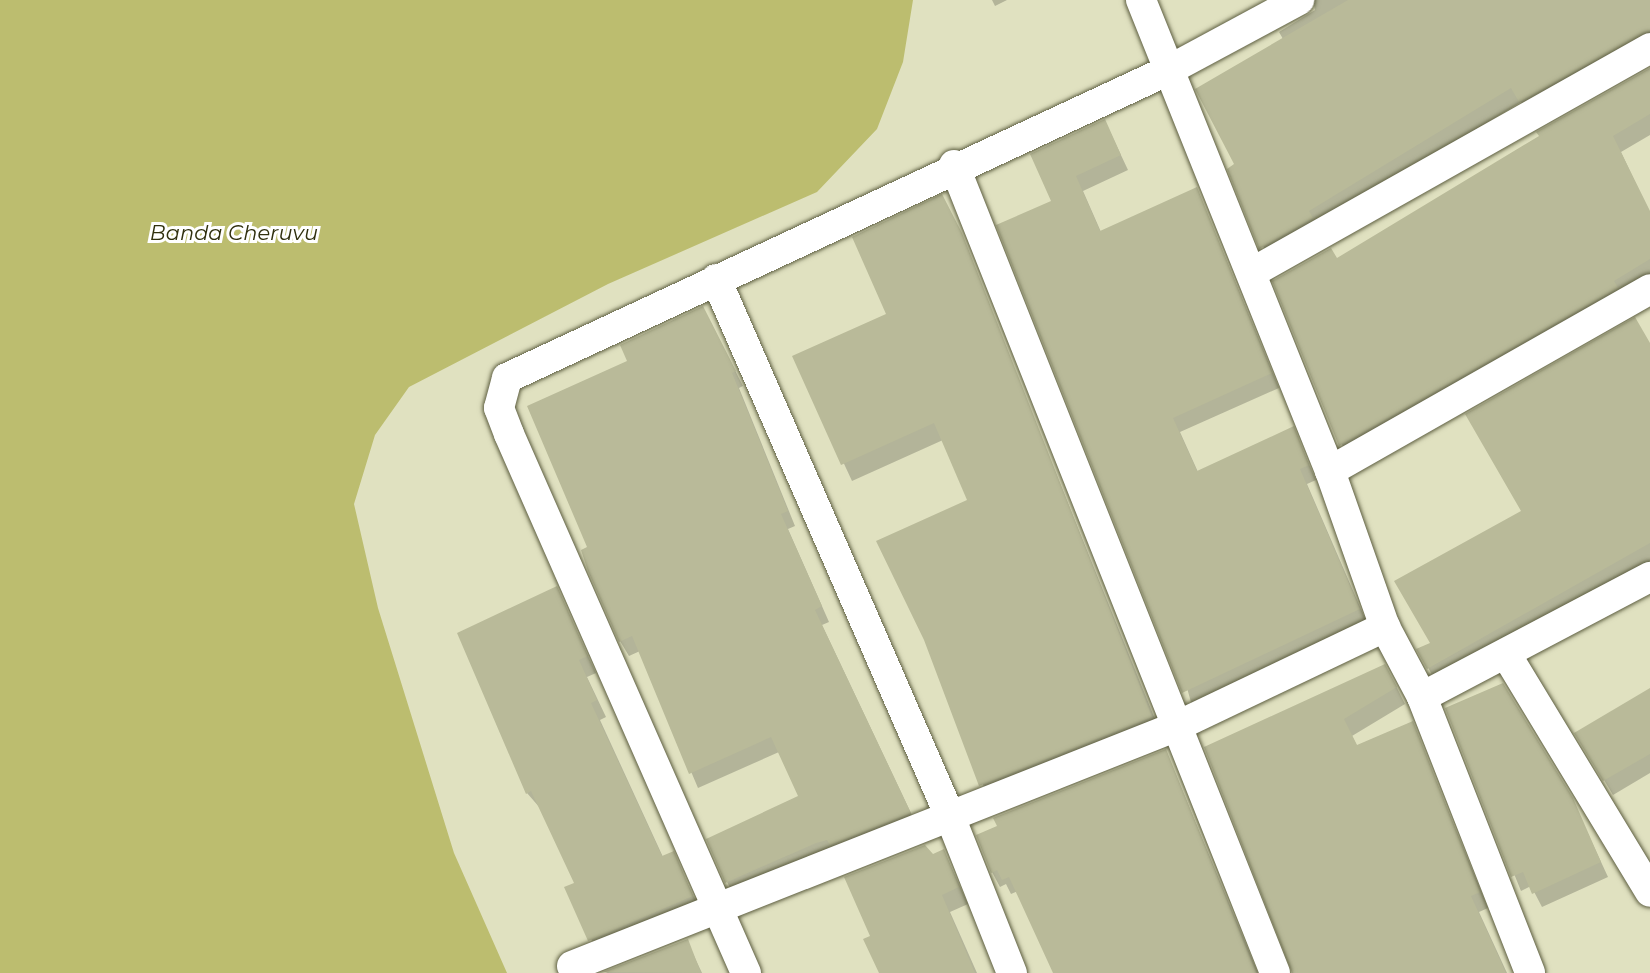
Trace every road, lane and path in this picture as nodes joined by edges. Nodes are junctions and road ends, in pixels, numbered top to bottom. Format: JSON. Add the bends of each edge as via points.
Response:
{"nodes":[{"id":1,"x":1142,"y":0,"type":"edge"},
{"id":2,"x":1299,"y":0,"type":"edge"},
{"id":3,"x":1650,"y":48,"type":"edge"},
{"id":4,"x":1169,"y":70,"type":"junction"},
{"id":5,"x":954,"y":165,"type":"junction"},
{"id":6,"x":1252,"y":272,"type":"junction"},
{"id":7,"x":716,"y":279,"type":"junction"},
{"id":8,"x":1650,"y":289,"type":"edge"},
{"id":9,"x":1330,"y":471,"type":"junction"},
{"id":10,"x":1650,"y":577,"type":"edge"},
{"id":11,"x":1385,"y":627,"type":"junction"},
{"id":12,"x":1506,"y":654,"type":"junction"},
{"id":13,"x":1422,"y":697,"type":"junction"},
{"id":14,"x":1175,"y":727,"type":"junction"},
{"id":15,"x":949,"y":814,"type":"junction"},
{"id":16,"x":1650,"y":892,"type":"edge"},
{"id":17,"x":720,"y":906,"type":"junction"},
{"id":18,"x":572,"y":966,"type":"dead end"},
{"id":19,"x":746,"y":973,"type":"edge"},
{"id":20,"x":1012,"y":973,"type":"edge"},
{"id":21,"x":1275,"y":973,"type":"edge"},
{"id":22,"x":1530,"y":973,"type":"edge"}],
"edges":[{"from":1,"to":4,"type":"street"},
{"from":2,"to":4,"type":"street"},
{"from":3,"to":6,"type":"street"},
{"from":4,"to":5,"type":"street"},
{"from":4,"to":6,"type":"street"},
{"from":5,"to":7,"type":"street"},
{"from":5,"to":14,"type":"street"},
{"from":6,"to":9,"type":"street"},
{"from":7,"to":15,"type":"street"},
{"from":7,"to":17,"type":"street","via":[[507,378],[499,408]]},
{"from":8,"to":9,"type":"street"},
{"from":9,"to":11,"type":"street"},
{"from":10,"to":12,"type":"street"},
{"from":11,"to":13,"type":"street"},
{"from":11,"to":14,"type":"street"},
{"from":12,"to":13,"type":"street"},
{"from":12,"to":16,"type":"street"},
{"from":13,"to":22,"type":"street"},
{"from":14,"to":15,"type":"street"},
{"from":14,"to":21,"type":"street"},
{"from":15,"to":17,"type":"street"},
{"from":15,"to":20,"type":"street"},
{"from":17,"to":18,"type":"street"},
{"from":17,"to":19,"type":"street"}]}
